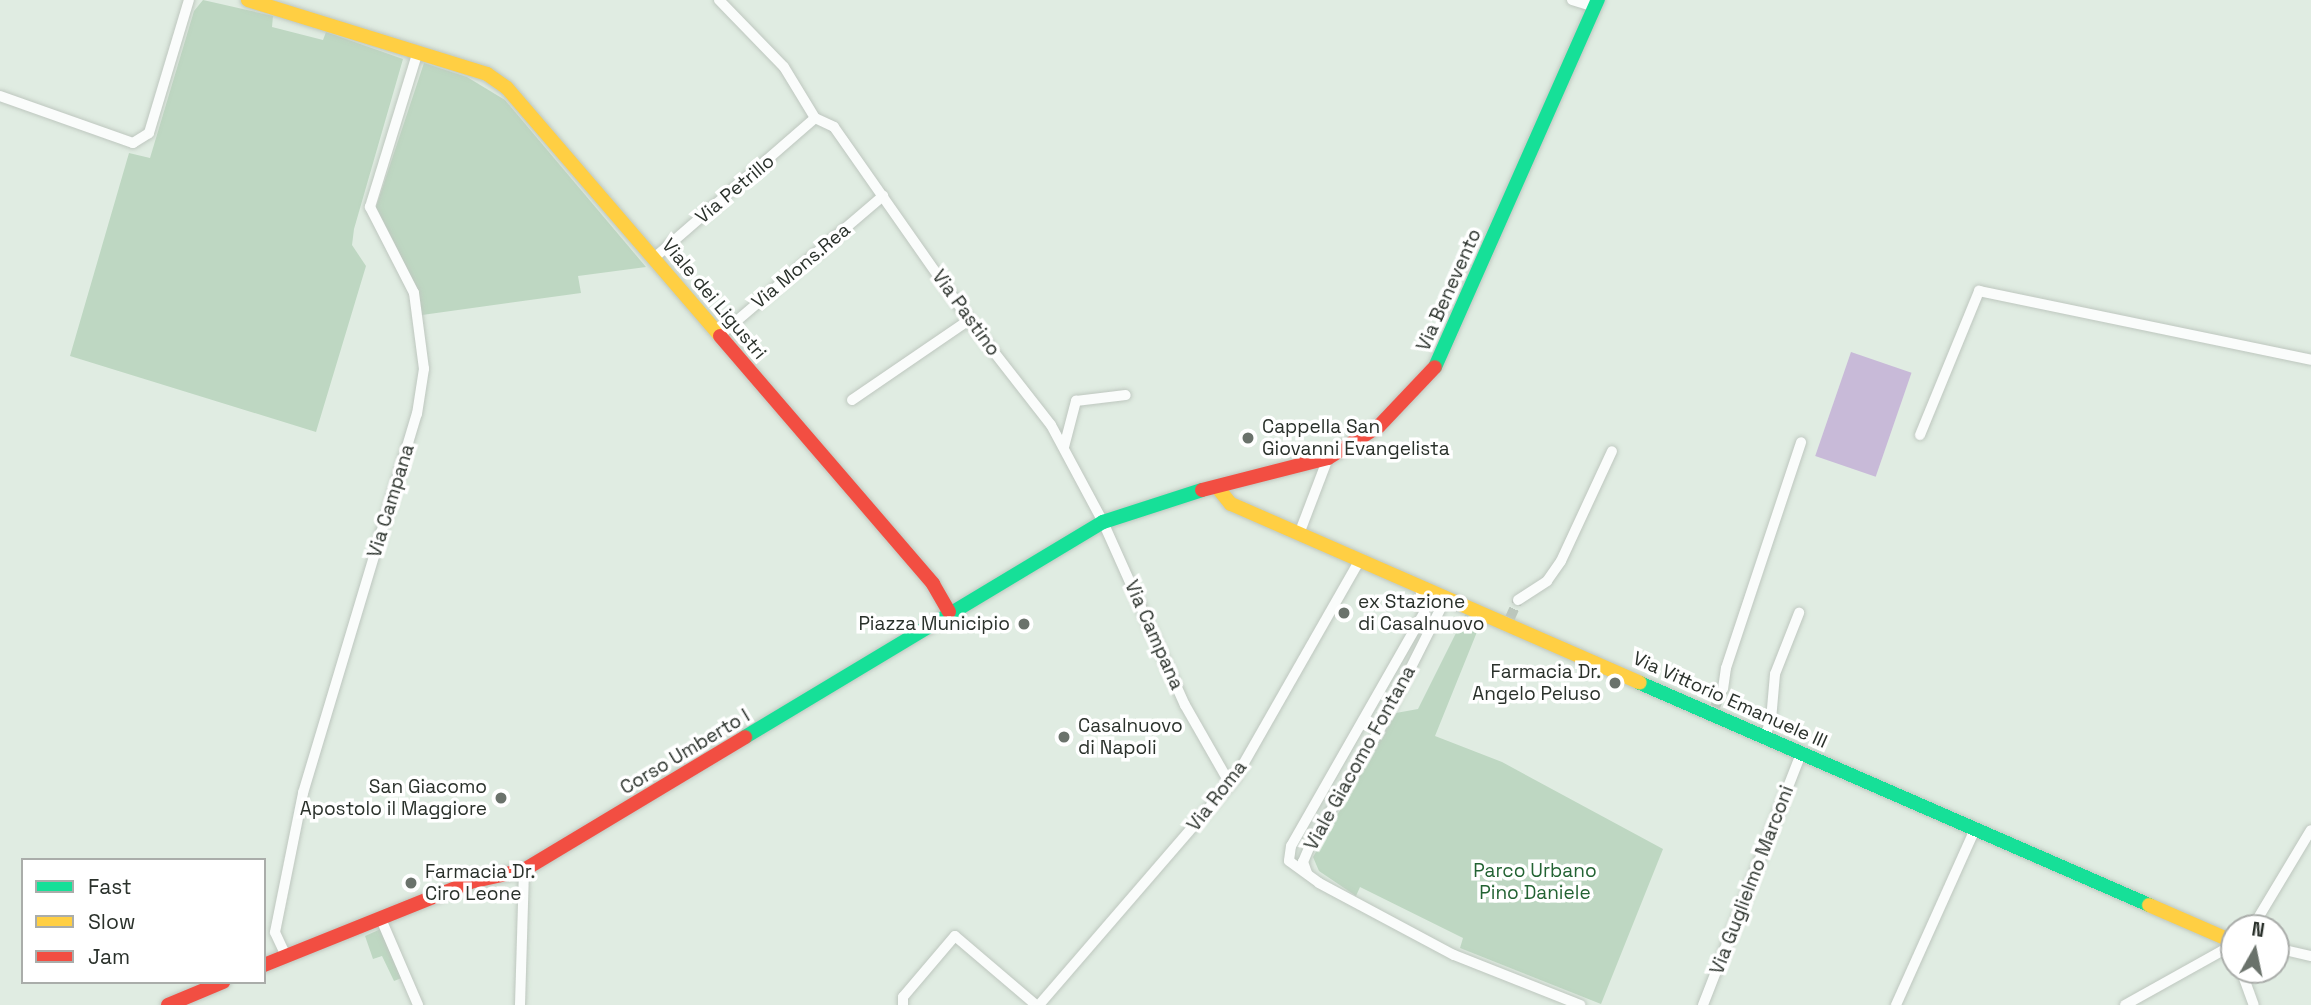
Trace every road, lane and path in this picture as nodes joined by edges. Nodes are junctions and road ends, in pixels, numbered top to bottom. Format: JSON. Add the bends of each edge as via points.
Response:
{"nodes":[{"id":1,"x":189,"y":0,"type":"edge"},
{"id":2,"x":248,"y":0,"type":"edge"},
{"id":3,"x":719,"y":0,"type":"edge"},
{"id":4,"x":1572,"y":0,"type":"edge"},
{"id":5,"x":1596,"y":4,"type":"edge"},
{"id":6,"x":418,"y":51,"type":"junction"},
{"id":7,"x":0,"y":96,"type":"edge"},
{"id":8,"x":815,"y":118,"type":"junction"},
{"id":9,"x":883,"y":196,"type":"junction"},
{"id":10,"x":654,"y":258,"type":"junction"},
{"id":11,"x":969,"y":320,"type":"junction"},
{"id":12,"x":719,"y":336,"type":"junction"},
{"id":13,"x":2311,"y":360,"type":"edge"},
{"id":14,"x":1126,"y":395,"type":"dead end"},
{"id":15,"x":852,"y":400,"type":"dead end"},
{"id":16,"x":1920,"y":435,"type":"dead end"},
{"id":17,"x":1801,"y":442,"type":"dead end"},
{"id":18,"x":1064,"y":447,"type":"junction"},
{"id":19,"x":1612,"y":451,"type":"dead end"},
{"id":20,"x":1328,"y":458,"type":"junction"},
{"id":21,"x":1217,"y":487,"type":"junction"},
{"id":22,"x":1103,"y":522,"type":"junction"},
{"id":23,"x":1298,"y":534,"type":"junction"},
{"id":24,"x":1360,"y":560,"type":"junction"},
{"id":25,"x":1420,"y":587,"type":"junction"},
{"id":26,"x":1446,"y":598,"type":"junction"},
{"id":27,"x":1518,"y":600,"type":"tunnel mouth"},
{"id":28,"x":949,"y":612,"type":"junction"},
{"id":29,"x":1799,"y":613,"type":"dead end"},
{"id":30,"x":1723,"y":690,"type":"tunnel mouth"},
{"id":31,"x":1765,"y":736,"type":"junction"},
{"id":32,"x":1801,"y":754,"type":"junction"},
{"id":33,"x":1230,"y":784,"type":"junction"},
{"id":34,"x":1975,"y":829,"type":"junction"},
{"id":35,"x":2311,"y":830,"type":"edge"},
{"id":36,"x":524,"y":870,"type":"junction"},
{"id":37,"x":1307,"y":874,"type":"junction"},
{"id":38,"x":2260,"y":914,"type":"edge"},
{"id":39,"x":381,"y":919,"type":"junction"},
{"id":40,"x":2220,"y":937,"type":"edge"},
{"id":41,"x":2220,"y":951,"type":"edge"},
{"id":42,"x":2290,"y":951,"type":"edge"},
{"id":43,"x":286,"y":956,"type":"junction"},
{"id":44,"x":2311,"y":956,"type":"edge"},
{"id":45,"x":266,"y":964,"type":"edge"},
{"id":46,"x":219,"y":984,"type":"edge"},
{"id":47,"x":2246,"y":984,"type":"edge"},
{"id":48,"x":185,"y":1002,"type":"edge"},
{"id":49,"x":1565,"y":1002,"type":"edge"},
{"id":50,"x":168,"y":1005,"type":"edge"},
{"id":51,"x":418,"y":1005,"type":"edge"},
{"id":52,"x":520,"y":1005,"type":"edge"},
{"id":53,"x":903,"y":1005,"type":"edge"},
{"id":54,"x":1037,"y":1005,"type":"edge"},
{"id":55,"x":1580,"y":1005,"type":"edge"},
{"id":56,"x":1703,"y":1005,"type":"edge"},
{"id":57,"x":1896,"y":1005,"type":"edge"},
{"id":58,"x":2125,"y":1005,"type":"edge"},
{"id":59,"x":2254,"y":1005,"type":"edge"}],
"edges":[{"from":1,"to":7,"type":"street","via":[[149,133],[133,143]]},
{"from":2,"to":6,"type":"street","name":"Viale dei Ligustri"},
{"from":3,"to":8,"type":"street","via":[[784,67]]},
{"from":4,"to":5,"type":"street"},
{"from":5,"to":20,"type":"street","name":"Via Benevento","via":[[1442,358],[1400,407]]},
{"from":6,"to":10,"type":"street","name":"Viale dei Ligustri","via":[[487,74],[507,88]]},
{"from":6,"to":43,"type":"street","name":"Via Campana","via":[[370,207],[414,293],[424,369],[417,414],[303,793],[275,932]]},
{"from":8,"to":9,"type":"street","name":"Via Pastino","via":[[834,127]]},
{"from":8,"to":10,"type":"street","name":"Via Petrillo"},
{"from":9,"to":11,"type":"street","name":"Via Pastino"},
{"from":9,"to":12,"type":"street","name":"Via Mons.Rea"},
{"from":10,"to":12,"type":"street","name":"Viale dei Ligustri"},
{"from":11,"to":15,"type":"street"},
{"from":11,"to":18,"type":"street","name":"Via Pastino"},
{"from":12,"to":28,"type":"street","name":"Viale dei Ligustri","via":[[933,584]]},
{"from":13,"to":16,"type":"street","via":[[1979,291]]},
{"from":14,"to":18,"type":"street","via":[[1076,401]]},
{"from":17,"to":30,"type":"street","via":[[1726,668]]},
{"from":18,"to":22,"type":"street","name":"Via Pastino"},
{"from":19,"to":27,"type":"street","via":[[1562,561],[1547,581]]},
{"from":20,"to":21,"type":"street","name":"Via Benevento"},
{"from":20,"to":23,"type":"street"},
{"from":21,"to":22,"type":"street","name":"Via Benevento"},
{"from":21,"to":23,"type":"street","name":"Via Vittorio Emanuele III","via":[[1231,504]]},
{"from":22,"to":28,"type":"street","name":"Corso Umberto I"},
{"from":22,"to":33,"type":"street","name":"Via Campana","via":[[1185,705]]},
{"from":23,"to":24,"type":"street","name":"Via Vittorio Emanuele III"},
{"from":24,"to":25,"type":"street","name":"Via Vittorio Emanuele III"},
{"from":24,"to":33,"type":"street","name":"Via Roma"},
{"from":25,"to":26,"type":"street","name":"Via Vittorio Emanuele III"},
{"from":25,"to":37,"type":"street","via":[[1423,613],[1291,846],[1289,861]]},
{"from":26,"to":31,"type":"street","name":"Via Vittorio Emanuele III","via":[[1509,620]]},
{"from":26,"to":37,"type":"street","name":"Viale Giacomo Fontana","via":[[1378,733],[1311,843],[1304,862]]},
{"from":28,"to":36,"type":"street","name":"Corso Umberto I"},
{"from":29,"to":31,"type":"street","via":[[1774,674],[1771,720]]},
{"from":31,"to":32,"type":"street","name":"Via Vittorio Emanuele III"},
{"from":32,"to":34,"type":"street","name":"Via Vittorio Emanuele III"},
{"from":32,"to":56,"type":"street","name":"Via Guglielmo Marconi"},
{"from":33,"to":54,"type":"street","name":"Via Roma"},
{"from":34,"to":40,"type":"street","name":"Via Vittorio Emanuele III"},
{"from":34,"to":57,"type":"street"},
{"from":35,"to":38,"type":"street"},
{"from":36,"to":39,"type":"street","name":"Corso Umberto I","via":[[470,882]]},
{"from":36,"to":52,"type":"street"},
{"from":37,"to":49,"type":"street","name":"Viale Giacomo Fontana","via":[[1454,955]]},
{"from":39,"to":43,"type":"street","name":"Corso Umberto I"},
{"from":39,"to":51,"type":"street"},
{"from":41,"to":58,"type":"street"},
{"from":42,"to":44,"type":"street"},
{"from":43,"to":45,"type":"street","name":"Corso Umberto I"},
{"from":46,"to":48,"type":"street"},
{"from":47,"to":59,"type":"street"},
{"from":48,"to":50,"type":"street"},
{"from":49,"to":55,"type":"street","name":"Viale Giacomo Fontana"},
{"from":53,"to":54,"type":"street","via":[[903,996],[956,936]]}]}
